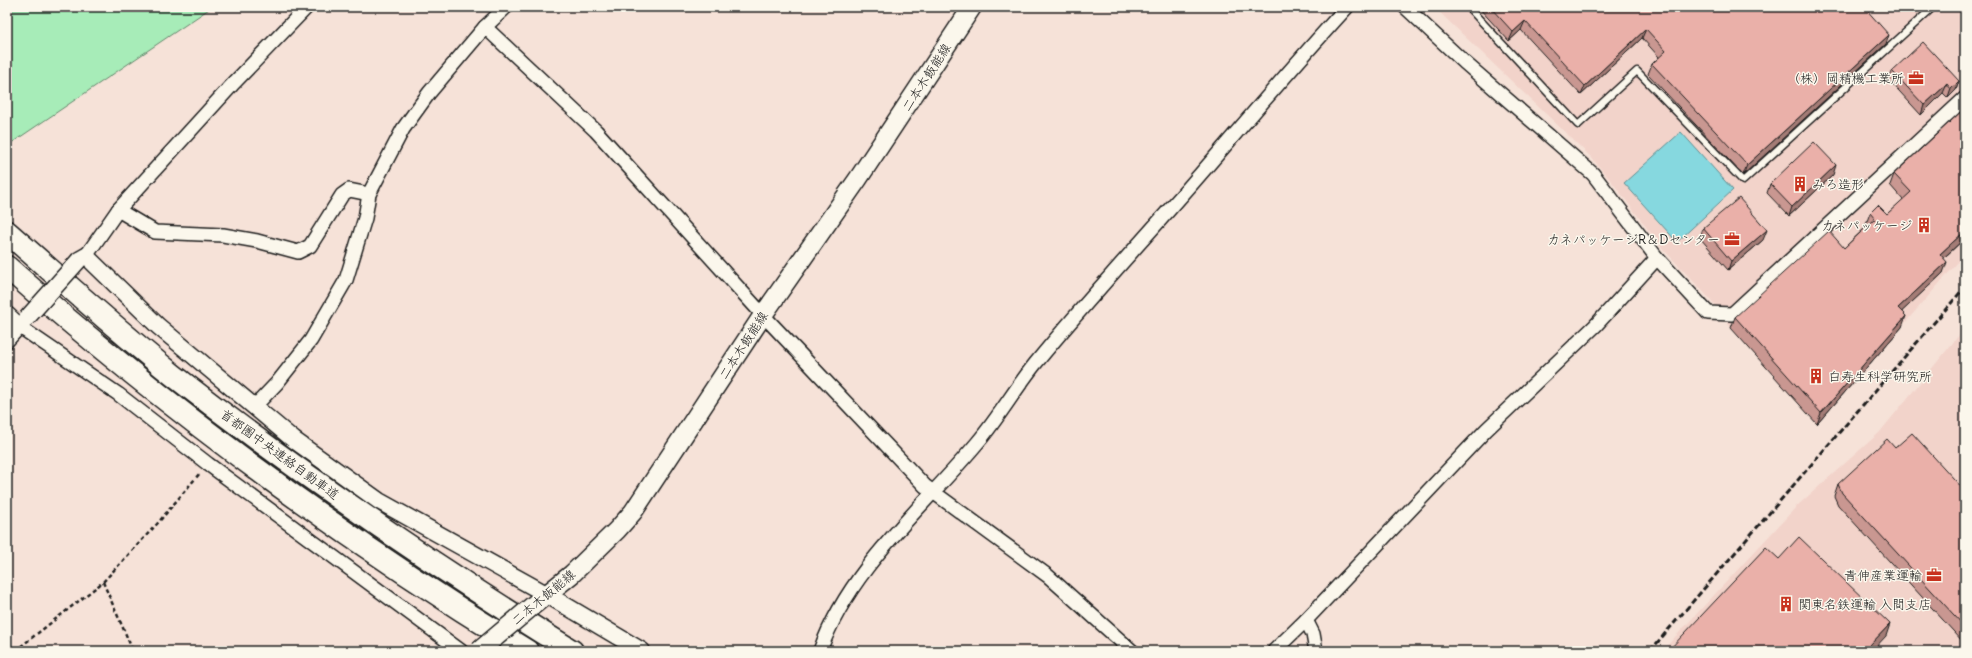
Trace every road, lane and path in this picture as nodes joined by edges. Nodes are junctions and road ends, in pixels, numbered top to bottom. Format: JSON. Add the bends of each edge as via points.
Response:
{"nodes":[{"id":1,"x":307,"y":7,"type":"edge"},
{"id":2,"x":506,"y":7,"type":"edge"},
{"id":3,"x":972,"y":7,"type":"edge"},
{"id":4,"x":1347,"y":7,"type":"edge"},
{"id":5,"x":1405,"y":7,"type":"edge"},
{"id":6,"x":1468,"y":7,"type":"edge"},
{"id":7,"x":1930,"y":8,"type":"edge"},
{"id":8,"x":485,"y":27,"type":"junction"},
{"id":9,"x":1965,"y":98,"type":"edge"},
{"id":10,"x":369,"y":194,"type":"junction"},
{"id":11,"x":118,"y":210,"type":"junction"},
{"id":12,"x":7,"y":232,"type":"edge"},
{"id":13,"x":82,"y":258,"type":"junction"},
{"id":14,"x":1656,"y":258,"type":"junction"},
{"id":15,"x":7,"y":267,"type":"edge"},
{"id":16,"x":7,"y":315,"type":"edge"},
{"id":17,"x":763,"y":315,"type":"junction"},
{"id":18,"x":23,"y":323,"type":"junction"},
{"id":19,"x":7,"y":341,"type":"edge"},
{"id":20,"x":255,"y":406,"type":"junction"},
{"id":21,"x":208,"y":464,"type":"junction"},
{"id":22,"x":934,"y":492,"type":"junction"},
{"id":23,"x":103,"y":582,"type":"junction"},
{"id":24,"x":541,"y":598,"type":"junction"},
{"id":25,"x":1306,"y":620,"type":"junction"},
{"id":26,"x":15,"y":651,"type":"edge"},
{"id":27,"x":133,"y":651,"type":"edge"},
{"id":28,"x":461,"y":651,"type":"edge"},
{"id":29,"x":479,"y":651,"type":"edge"},
{"id":30,"x":526,"y":651,"type":"edge"},
{"id":31,"x":572,"y":651,"type":"edge"},
{"id":32,"x":642,"y":651,"type":"edge"},
{"id":33,"x":820,"y":651,"type":"edge"},
{"id":34,"x":1132,"y":651,"type":"edge"},
{"id":35,"x":1274,"y":651,"type":"edge"},
{"id":36,"x":1316,"y":651,"type":"edge"}],
"edges":[{"from":1,"to":11,"type":"street"},
{"from":2,"to":8,"type":"street"},
{"from":3,"to":17,"type":"main road","name":"二本木飯能線"},
{"from":4,"to":22,"type":"street","via":[[1298,60],[1035,365],[979,441]]},
{"from":5,"to":14,"type":"street","via":[[1593,174]]},
{"from":6,"to":7,"type":"lane","via":[[1578,125],[1637,71],[1743,181]]},
{"from":8,"to":10,"type":"street","via":[[429,93],[403,129]]},
{"from":8,"to":17,"type":"street","via":[[596,131]]},
{"from":9,"to":14,"type":"street","via":[[1732,314],[1708,313]]},
{"from":10,"to":11,"type":"street","via":[[349,190],[342,194],[310,246],[298,252],[224,235],[155,232]]},
{"from":10,"to":20,"type":"street","via":[[365,218],[346,280],[311,340]]},
{"from":11,"to":13,"type":"street"},
{"from":12,"to":31,"type":"highway","name":"首都圏中央連絡自動車道","via":[[173,374],[306,475],[475,591]]},
{"from":13,"to":18,"type":"street","bridge":true},
{"from":13,"to":20,"type":"street","via":[[158,326]]},
{"from":14,"to":25,"type":"street","via":[[1595,326],[1486,430]]},
{"from":15,"to":30,"type":"highway","name":"首都圏中央連絡自動車道","via":[[156,392],[292,495],[462,611]]},
{"from":16,"to":18,"type":"street"},
{"from":17,"to":22,"type":"street","via":[[925,486]]},
{"from":17,"to":24,"type":"main road","name":"二本木飯能線","via":[[633,512],[588,559]]},
{"from":18,"to":19,"type":"street"},
{"from":18,"to":21,"type":"street"},
{"from":20,"to":24,"type":"street","via":[[294,440],[379,501]]},
{"from":21,"to":23,"type":"path"},
{"from":21,"to":28,"type":"street"},
{"from":22,"to":33,"type":"street","via":[[924,500],[845,596]]},
{"from":22,"to":34,"type":"street","via":[[1048,576]]},
{"from":23,"to":26,"type":"path"},
{"from":23,"to":27,"type":"path"},
{"from":24,"to":29,"type":"main road","name":"二本木飯能線","bridge":true},
{"from":24,"to":32,"type":"street"},
{"from":25,"to":35,"type":"street"},
{"from":25,"to":36,"type":"street","via":[[1313,634]]}]}
